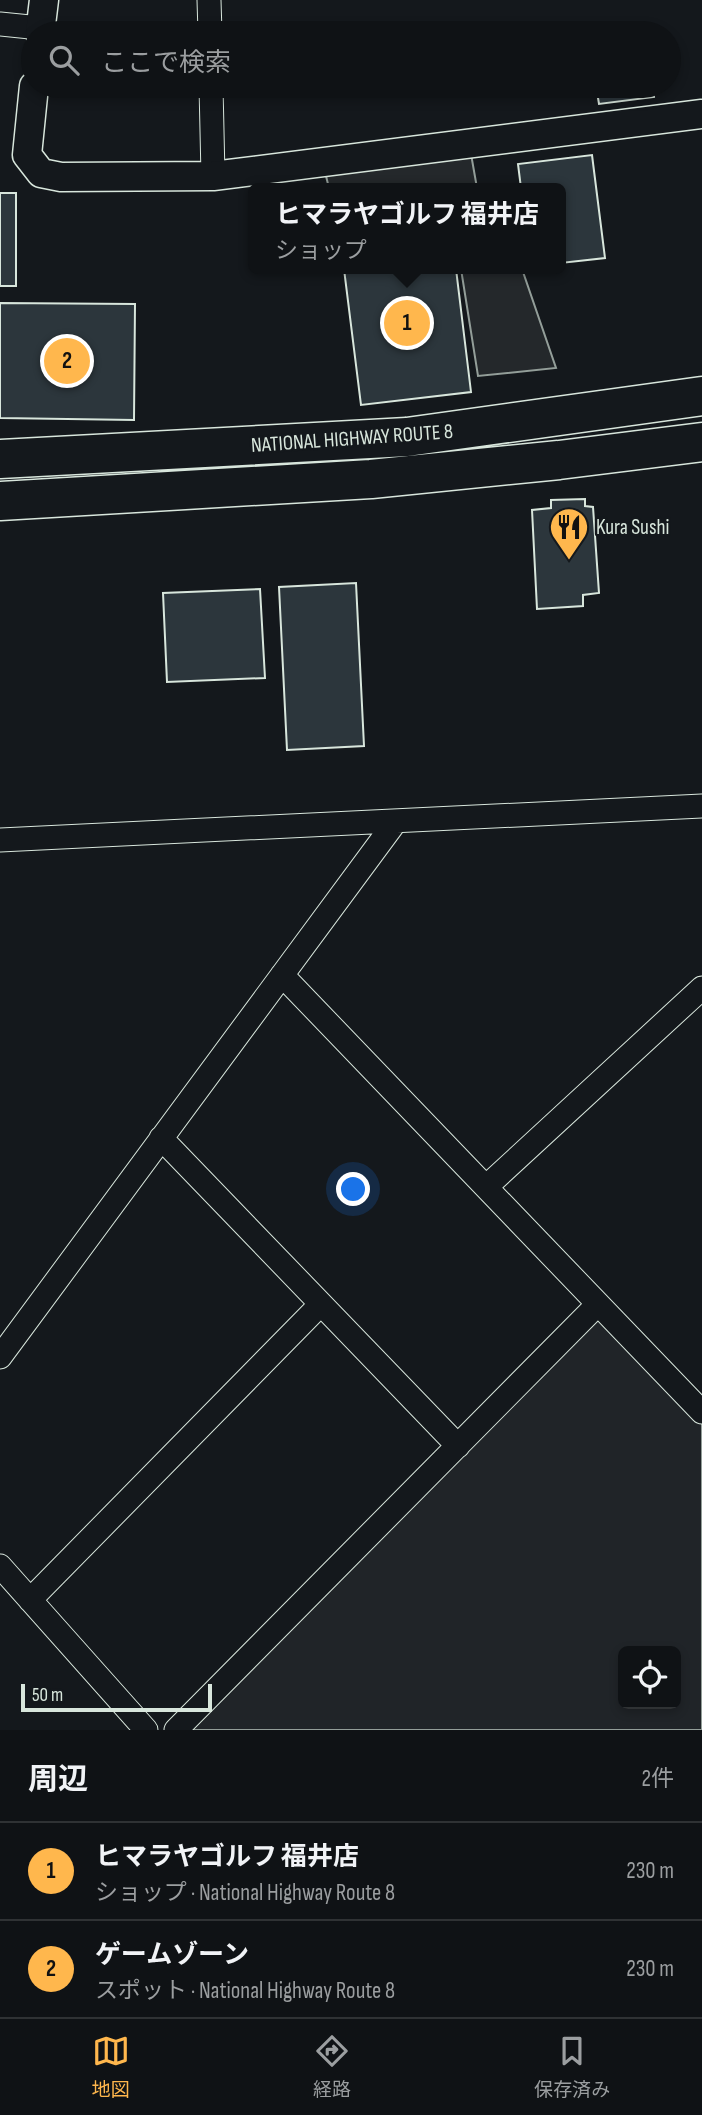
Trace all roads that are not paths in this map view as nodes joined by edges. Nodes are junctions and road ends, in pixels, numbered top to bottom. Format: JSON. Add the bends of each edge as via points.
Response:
{"nodes":[{"id":1,"x":44,"y":0,"type":"edge"},
{"id":2,"x":209,"y":0,"type":"edge"},
{"id":3,"x":41,"y":21,"type":"edge"},
{"id":4,"x":210,"y":21,"type":"edge"},
{"id":5,"x":0,"y":24,"type":"edge"},
{"id":6,"x":21,"y":28,"type":"edge"},
{"id":7,"x":33,"y":98,"type":"edge"},
{"id":8,"x":211,"y":98,"type":"edge"},
{"id":9,"x":702,"y":114,"type":"edge"},
{"id":10,"x":213,"y":176,"type":"junction"},
{"id":11,"x":702,"y":396,"type":"edge"},
{"id":12,"x":702,"y":442,"type":"edge"},
{"id":13,"x":0,"y":458,"type":"edge"},
{"id":14,"x":0,"y":501,"type":"edge"},
{"id":15,"x":702,"y":806,"type":"edge"},
{"id":16,"x":396,"y":821,"type":"junction"},
{"id":17,"x":0,"y":840,"type":"edge"},
{"id":18,"x":282,"y":975,"type":"junction"},
{"id":19,"x":702,"y":988,"type":"edge"},
{"id":20,"x":161,"y":1138,"type":"junction"},
{"id":21,"x":486,"y":1187,"type":"junction"},
{"id":22,"x":321,"y":1304,"type":"junction"},
{"id":23,"x":598,"y":1304,"type":"junction"},
{"id":24,"x":0,"y":1357,"type":"edge"},
{"id":25,"x":702,"y":1412,"type":"edge"},
{"id":26,"x":458,"y":1446,"type":"junction"},
{"id":27,"x":0,"y":1566,"type":"edge"},
{"id":28,"x":30,"y":1600,"type":"junction"},
{"id":29,"x":146,"y":1730,"type":"edge"},
{"id":30,"x":176,"y":1730,"type":"edge"}],
"edges":[{"from":1,"to":3,"type":"street"},
{"from":2,"to":4,"type":"street"},
{"from":5,"to":6,"type":"street"},
{"from":7,"to":10,"type":"street","via":[[27,155],[41,173],[61,177]]},
{"from":8,"to":10,"type":"street"},
{"from":9,"to":10,"type":"street"},
{"from":11,"to":13,"type":"highway","name":"NATIONAL HIGHWAY ROUTE 8","via":[[407,437]]},
{"from":12,"to":14,"type":"highway","name":"NATIONAL HIGHWAY ROUTE 8","via":[[371,479]]},
{"from":15,"to":16,"type":"street"},
{"from":16,"to":17,"type":"street"},
{"from":16,"to":18,"type":"street"},
{"from":18,"to":20,"type":"street"},
{"from":18,"to":21,"type":"street"},
{"from":19,"to":21,"type":"street"},
{"from":20,"to":22,"type":"street"},
{"from":20,"to":24,"type":"street"},
{"from":21,"to":23,"type":"street"},
{"from":22,"to":26,"type":"street"},
{"from":22,"to":28,"type":"street"},
{"from":23,"to":25,"type":"street"},
{"from":23,"to":26,"type":"street"},
{"from":26,"to":30,"type":"street"},
{"from":27,"to":28,"type":"street"},
{"from":28,"to":29,"type":"street"}]}
